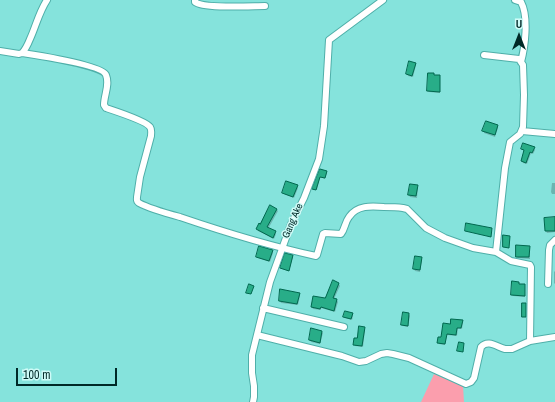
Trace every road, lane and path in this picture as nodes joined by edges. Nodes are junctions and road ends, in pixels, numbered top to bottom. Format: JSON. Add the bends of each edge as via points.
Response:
{"nodes":[{"id":1,"x":47,"y":0,"type":"edge"},
{"id":2,"x":195,"y":0,"type":"edge"},
{"id":3,"x":383,"y":0,"type":"edge"},
{"id":4,"x":515,"y":0,"type":"edge"},
{"id":5,"x":265,"y":6,"type":"dead end"},
{"id":6,"x":0,"y":50,"type":"edge"},
{"id":7,"x":22,"y":53,"type":"junction"},
{"id":8,"x":484,"y":55,"type":"dead end"},
{"id":9,"x":522,"y":62,"type":"junction"},
{"id":10,"x":522,"y":131,"type":"junction"},
{"id":11,"x":555,"y":134,"type":"edge"},
{"id":12,"x":555,"y":240,"type":"edge"},
{"id":13,"x":282,"y":248,"type":"junction"},
{"id":14,"x":496,"y":252,"type":"junction"},
{"id":15,"x":548,"y":284,"type":"dead end"},
{"id":16,"x":263,"y":308,"type":"junction"},
{"id":17,"x":344,"y":327,"type":"dead end"},
{"id":18,"x":257,"y":335,"type":"junction"},
{"id":19,"x":555,"y":337,"type":"edge"},
{"id":20,"x":530,"y":341,"type":"junction"},
{"id":21,"x":253,"y":402,"type":"edge"}],
"edges":[{"from":1,"to":7,"type":"street"},
{"from":2,"to":5,"type":"street","via":[[196,4],[208,6]]},
{"from":3,"to":13,"type":"street","name":"Gang Ake","via":[[329,40],[324,126],[319,159]]},
{"from":4,"to":9,"type":"street","via":[[521,2],[525,12],[526,38]]},
{"from":6,"to":7,"type":"street"},
{"from":7,"to":13,"type":"street","via":[[90,66],[104,72],[108,84],[104,105],[106,108],[150,126],[152,130],[140,177],[138,202],[205,226]]},
{"from":8,"to":9,"type":"street","via":[[513,57]]},
{"from":9,"to":10,"type":"street"},
{"from":10,"to":11,"type":"street"},
{"from":10,"to":14,"type":"street","via":[[510,142]]},
{"from":12,"to":15,"type":"street","via":[[549,250]]},
{"from":13,"to":14,"type":"street","via":[[316,256],[323,234],[341,234],[355,210],[367,206],[407,209],[426,228],[445,238],[473,248]]},
{"from":13,"to":16,"type":"street","name":"Gang Ake"},
{"from":14,"to":20,"type":"street","via":[[511,261],[528,264],[531,267]]},
{"from":16,"to":17,"type":"street"},
{"from":16,"to":18,"type":"street","name":"Gang Ake"},
{"from":18,"to":20,"type":"street","via":[[359,362],[381,354],[393,354],[409,358],[466,384],[474,378],[481,347],[484,344],[512,349]]},
{"from":18,"to":21,"type":"street","name":"Gang Ake","via":[[252,356]]},
{"from":19,"to":20,"type":"street"}]}
